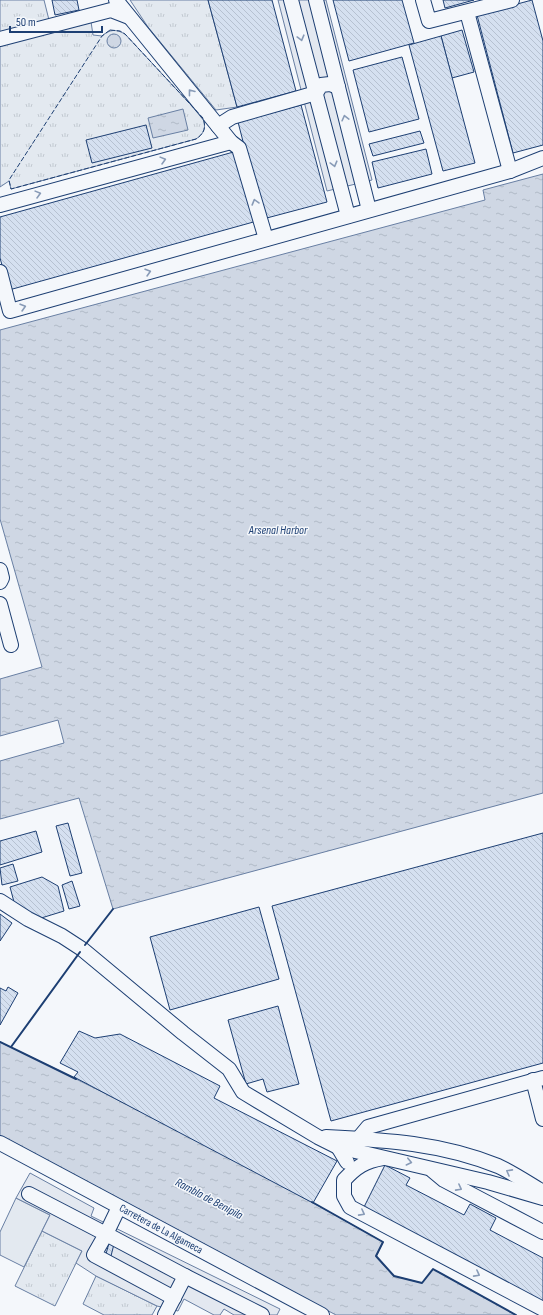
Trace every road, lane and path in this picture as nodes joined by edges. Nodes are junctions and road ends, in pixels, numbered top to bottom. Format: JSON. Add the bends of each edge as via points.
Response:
{"nodes":[{"id":1,"x":99,"y":0,"type":"edge"},
{"id":2,"x":116,"y":0,"type":"edge"},
{"id":3,"x":291,"y":0,"type":"edge"},
{"id":4,"x":316,"y":0,"type":"edge"},
{"id":5,"x":423,"y":0,"type":"edge"},
{"id":6,"x":512,"y":0,"type":"edge"},
{"id":7,"x":467,"y":12,"type":"junction"},
{"id":8,"x":90,"y":15,"type":"junction"},
{"id":9,"x":133,"y":18,"type":"junction"},
{"id":10,"x":0,"y":39,"type":"edge"},
{"id":11,"x":338,"y":87,"type":"junction"},
{"id":12,"x":316,"y":93,"type":"junction"},
{"id":13,"x":218,"y":126,"type":"junction"},
{"id":14,"x":231,"y":142,"type":"junction"},
{"id":15,"x":543,"y":158,"type":"edge"},
{"id":16,"x":510,"y":171,"type":"junction"},
{"id":17,"x":0,"y":205,"type":"edge"},
{"id":18,"x":369,"y":210,"type":"junction"},
{"id":19,"x":348,"y":216,"type":"junction"},
{"id":20,"x":266,"y":239,"type":"junction"},
{"id":21,"x":0,"y":272,"type":"edge"},
{"id":22,"x":0,"y":604,"type":"edge"},
{"id":23,"x":11,"y":645,"type":"dead end"},
{"id":24,"x":0,"y":901,"type":"edge"},
{"id":25,"x":538,"y":1079,"type":"edge"},
{"id":26,"x":543,"y":1119,"type":"edge"},
{"id":27,"x":358,"y":1139,"type":"junction"},
{"id":28,"x":380,"y":1140,"type":"junction"},
{"id":29,"x":0,"y":1143,"type":"edge"},
{"id":30,"x":346,"y":1152,"type":"junction"},
{"id":31,"x":363,"y":1152,"type":"junction"},
{"id":32,"x":390,"y":1158,"type":"junction"},
{"id":33,"x":427,"y":1166,"type":"junction"},
{"id":34,"x":543,"y":1192,"type":"edge"},
{"id":35,"x":29,"y":1194,"type":"dead end"},
{"id":36,"x":543,"y":1198,"type":"edge"},
{"id":37,"x":119,"y":1207,"type":"junction"},
{"id":38,"x":541,"y":1229,"type":"edge"},
{"id":39,"x":106,"y":1234,"type":"junction"},
{"id":40,"x":185,"y":1276,"type":"junction"},
{"id":41,"x":174,"y":1298,"type":"junction"},
{"id":42,"x":543,"y":1309,"type":"edge"},
{"id":43,"x":165,"y":1315,"type":"edge"},
{"id":44,"x":262,"y":1315,"type":"edge"},
{"id":45,"x":322,"y":1315,"type":"edge"}],
"edges":[{"from":1,"to":8,"type":"street"},
{"from":2,"to":9,"type":"street"},
{"from":3,"to":12,"type":"street","one_way":true},
{"from":4,"to":11,"type":"street"},
{"from":5,"to":7,"type":"street","via":[[429,22]]},
{"from":6,"to":7,"type":"street"},
{"from":7,"to":16,"type":"street"},
{"from":8,"to":9,"type":"street","via":[[111,10]]},
{"from":8,"to":10,"type":"street"},
{"from":13,"to":9,"type":"street","one_way":true},
{"from":11,"to":12,"type":"street","via":[[330,84],[321,85]]},
{"from":18,"to":11,"type":"street","one_way":true},
{"from":12,"to":13,"type":"street","via":[[232,117]]},
{"from":12,"to":19,"type":"street","one_way":true},
{"from":13,"to":14,"type":"street"},
{"from":17,"to":14,"type":"street","one_way":true},
{"from":20,"to":14,"type":"street","one_way":true,"via":[[239,148]]},
{"from":15,"to":16,"type":"street"},
{"from":16,"to":18,"type":"street"},
{"from":18,"to":19,"type":"street"},
{"from":19,"to":20,"type":"street"},
{"from":21,"to":20,"type":"street","one_way":true,"via":[[10,311]]},
{"from":22,"to":23,"type":"street"},
{"from":24,"to":30,"type":"street","via":[[82,949],[229,1069],[243,1092]]},
{"from":25,"to":26,"type":"street"},
{"from":25,"to":27,"type":"street","via":[[368,1127]]},
{"from":27,"to":28,"type":"street"},
{"from":27,"to":30,"type":"street"},
{"from":28,"to":31,"type":"street"},
{"from":34,"to":28,"type":"street","one_way":true,"via":[[499,1167],[453,1150]]},
{"from":29,"to":37,"type":"street","name":"Carretera de La Algameca"},
{"from":30,"to":31,"type":"street"},
{"from":30,"to":32,"type":"street","via":[[369,1160]]},
{"from":30,"to":42,"type":"street","one_way":true,"via":[[341,1186],[350,1207]]},
{"from":31,"to":32,"type":"street"},
{"from":32,"to":33,"type":"street","one_way":true},
{"from":33,"to":36,"type":"street"},
{"from":33,"to":38,"type":"street","one_way":true,"via":[[444,1180]]},
{"from":35,"to":39,"type":"street"},
{"from":37,"to":39,"type":"street"},
{"from":37,"to":45,"type":"street","name":"Carretera de La Algameca"},
{"from":39,"to":40,"type":"street"},
{"from":39,"to":41,"type":"street","via":[[94,1255]]},
{"from":40,"to":41,"type":"street"},
{"from":40,"to":44,"type":"street"},
{"from":41,"to":43,"type":"street"}]}
